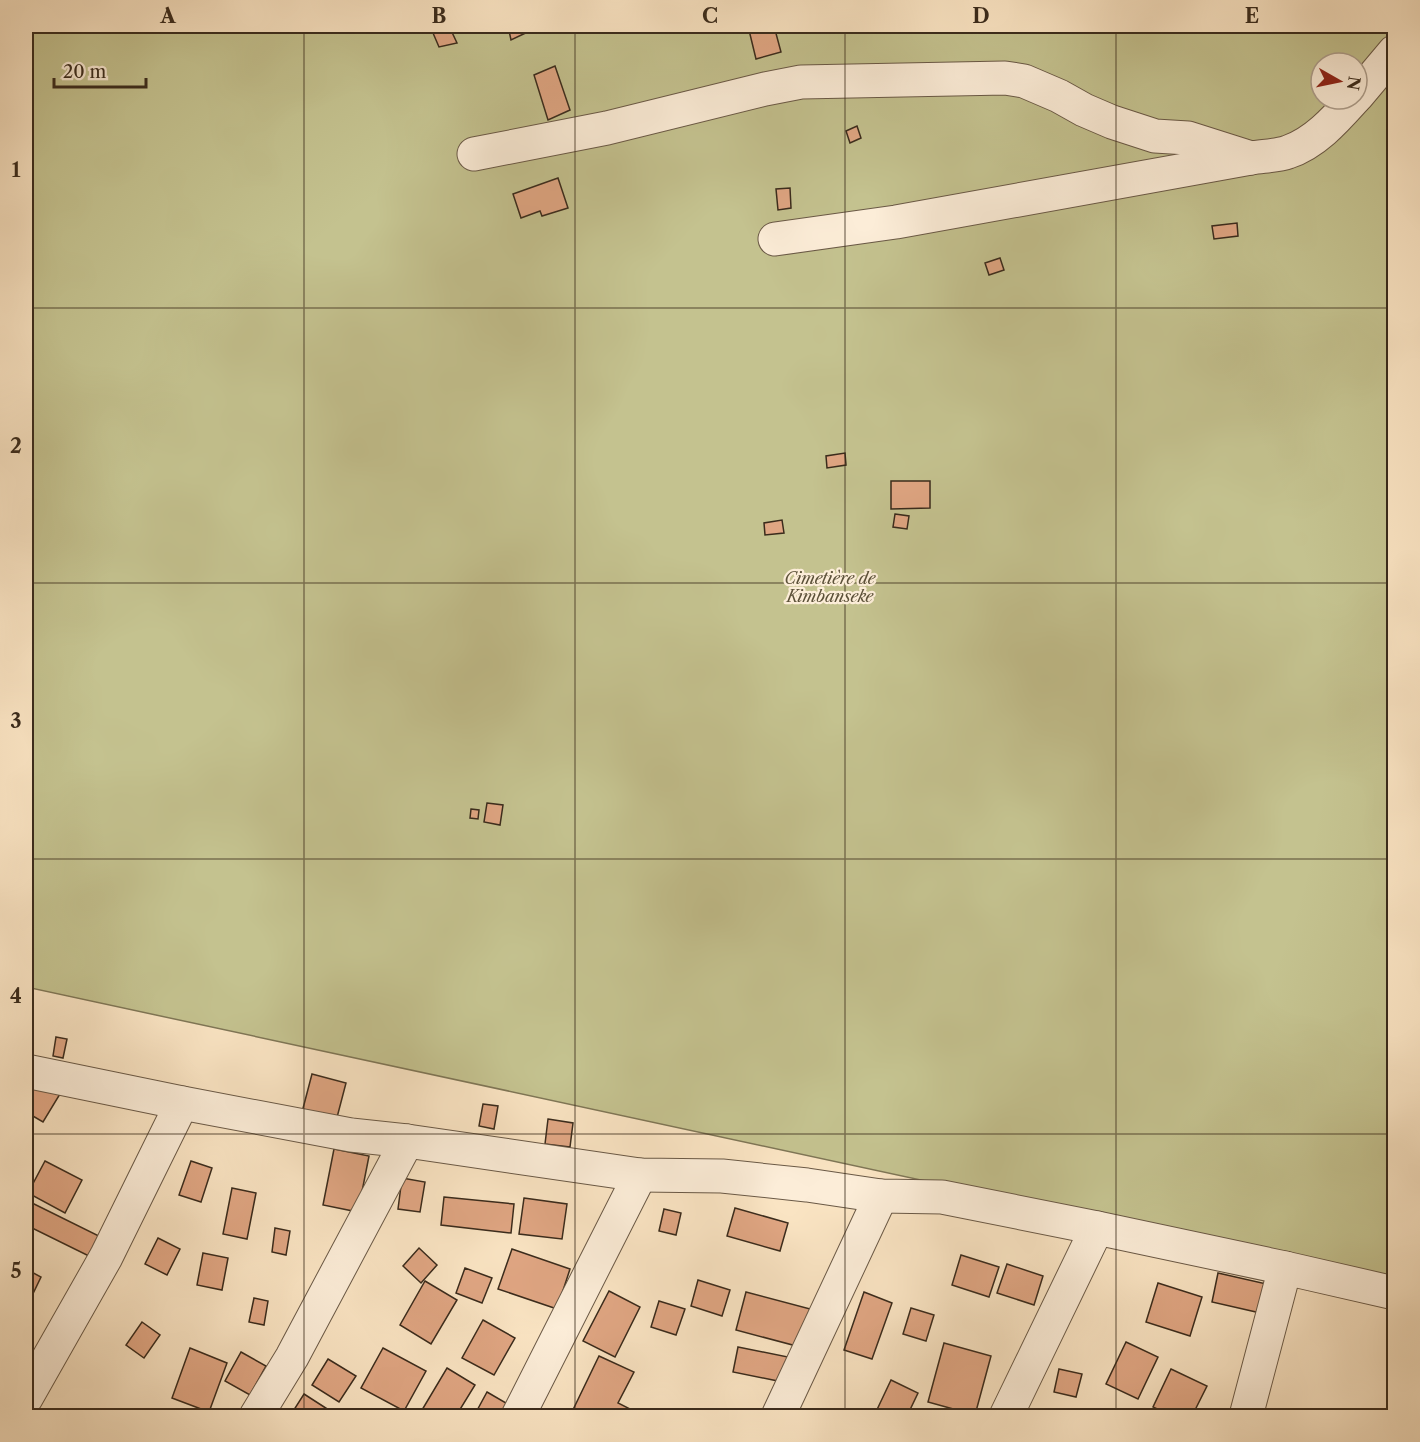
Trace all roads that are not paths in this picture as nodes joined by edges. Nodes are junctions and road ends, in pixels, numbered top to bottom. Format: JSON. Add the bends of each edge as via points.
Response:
{"nodes":[{"id":1,"x":1395,"y":52,"type":"edge"},
{"id":2,"x":1369,"y":82,"type":"edge"},
{"id":3,"x":1343,"y":111,"type":"edge"},
{"id":4,"x":474,"y":154,"type":"dead end"},
{"id":5,"x":1251,"y":158,"type":"junction"},
{"id":6,"x":775,"y":239,"type":"dead end"},
{"id":7,"x":26,"y":1071,"type":"edge"},
{"id":8,"x":182,"y":1103,"type":"junction"},
{"id":9,"x":407,"y":1141,"type":"junction"},
{"id":10,"x":640,"y":1175,"type":"junction"},
{"id":11,"x":881,"y":1196,"type":"junction"},
{"id":12,"x":1097,"y":1227,"type":"junction"},
{"id":13,"x":1285,"y":1268,"type":"junction"},
{"id":14,"x":1395,"y":1293,"type":"edge"},
{"id":15,"x":26,"y":1398,"type":"edge"},
{"id":16,"x":256,"y":1416,"type":"edge"},
{"id":17,"x":518,"y":1416,"type":"edge"},
{"id":18,"x":778,"y":1416,"type":"edge"},
{"id":19,"x":1006,"y":1416,"type":"edge"},
{"id":20,"x":1246,"y":1416,"type":"edge"}],
"edges":[{"from":1,"to":2,"type":"street"},
{"from":3,"to":5,"type":"street","via":[[1313,140],[1288,153]]},
{"from":4,"to":5,"type":"street","via":[[801,82],[1005,78],[1024,81],[1084,110],[1155,136],[1188,138]]},
{"from":5,"to":6,"type":"street","via":[[896,222]]},
{"from":7,"to":8,"type":"street"},
{"from":8,"to":9,"type":"street","via":[[351,1135]]},
{"from":8,"to":15,"type":"street","via":[[106,1257]]},
{"from":9,"to":10,"type":"street"},
{"from":9,"to":16,"type":"street","via":[[292,1357]]},
{"from":10,"to":11,"type":"street","via":[[722,1176]]},
{"from":10,"to":17,"type":"street"},
{"from":11,"to":12,"type":"street","via":[[942,1197]]},
{"from":11,"to":18,"type":"street"},
{"from":12,"to":13,"type":"street"},
{"from":12,"to":19,"type":"street"},
{"from":13,"to":14,"type":"street"},
{"from":13,"to":20,"type":"street"}]}
